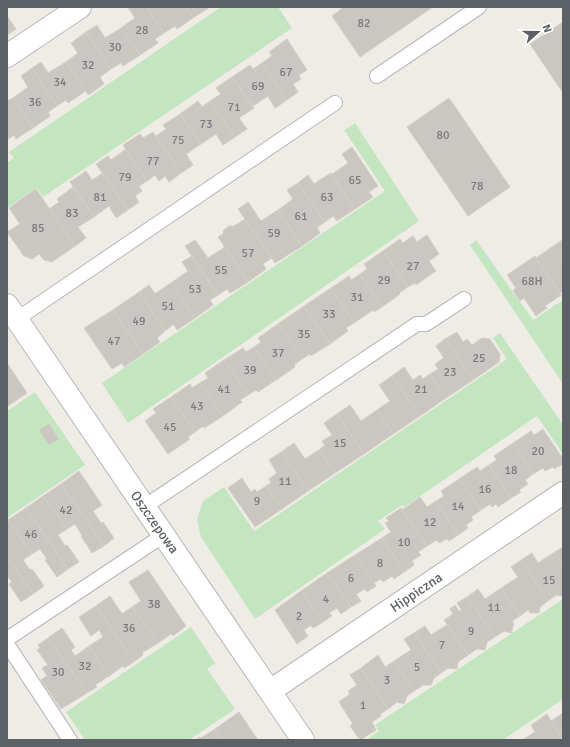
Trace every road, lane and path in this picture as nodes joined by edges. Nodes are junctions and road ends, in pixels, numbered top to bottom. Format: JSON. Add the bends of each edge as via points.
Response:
{"nodes":[{"id":1,"x":80,"y":7,"type":"edge"},
{"id":2,"x":479,"y":7,"type":"edge"},
{"id":3,"x":7,"y":56,"type":"edge"},
{"id":4,"x":377,"y":76,"type":"dead end"},
{"id":5,"x":335,"y":103,"type":"dead end"},
{"id":6,"x":464,"y":299,"type":"dead end"},
{"id":7,"x":12,"y":312,"type":"edge"},
{"id":8,"x":563,"y":493,"type":"edge"},
{"id":9,"x":144,"y":506,"type":"junction"},
{"id":10,"x":164,"y":535,"type":"junction"},
{"id":11,"x":7,"y":639,"type":"edge"},
{"id":12,"x":7,"y":644,"type":"edge"},
{"id":13,"x":270,"y":691,"type":"junction"},
{"id":14,"x":70,"y":740,"type":"edge"},
{"id":15,"x":303,"y":740,"type":"edge"}],
"edges":[{"from":1,"to":3,"type":"street"},
{"from":2,"to":4,"type":"lane"},
{"from":5,"to":7,"type":"lane"},
{"from":6,"to":9,"type":"lane","via":[[426,324],[417,324]]},
{"from":7,"to":9,"type":"street","name":"Oszczepowa"},
{"from":8,"to":13,"type":"street","name":"Hippiczna"},
{"from":9,"to":10,"type":"street","name":"Oszczepowa"},
{"from":10,"to":11,"type":"lane"},
{"from":10,"to":13,"type":"street","name":"Oszczepowa"},
{"from":12,"to":14,"type":"lane"},
{"from":13,"to":15,"type":"street","name":"Oszczepowa"}]}
